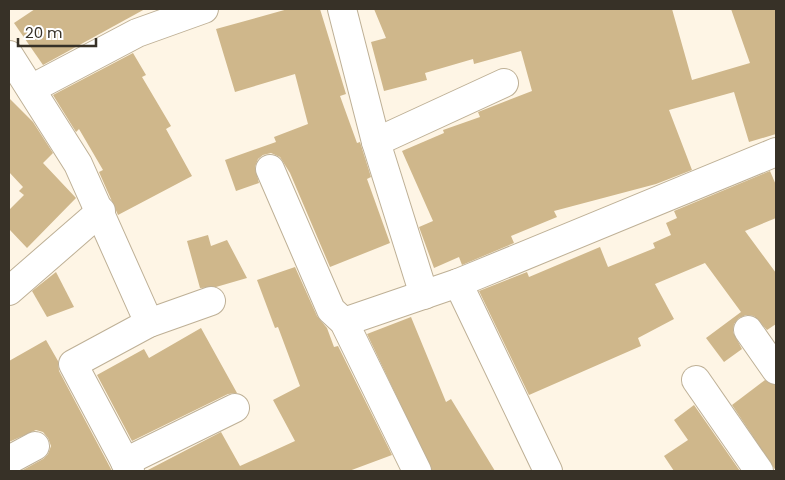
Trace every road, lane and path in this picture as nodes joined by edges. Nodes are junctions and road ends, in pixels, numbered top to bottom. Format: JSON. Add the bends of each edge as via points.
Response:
{"nodes":[{"id":1,"x":204,"y":9,"type":"edge"},
{"id":2,"x":342,"y":9,"type":"edge"},
{"id":3,"x":9,"y":55,"type":"edge"},
{"id":4,"x":504,"y":83,"type":"dead end"},
{"id":5,"x":30,"y":89,"type":"junction"},
{"id":6,"x":376,"y":142,"type":"junction"},
{"id":7,"x":776,"y":152,"type":"edge"},
{"id":8,"x":270,"y":169,"type":"dead end"},
{"id":9,"x":101,"y":211,"type":"junction"},
{"id":10,"x":458,"y":283,"type":"junction"},
{"id":11,"x":9,"y":291,"type":"edge"},
{"id":12,"x":424,"y":295,"type":"junction"},
{"id":13,"x":211,"y":301,"type":"dead end"},
{"id":14,"x":344,"y":322,"type":"junction"},
{"id":15,"x":149,"y":323,"type":"junction"},
{"id":16,"x":748,"y":330,"type":"dead end"},
{"id":17,"x":776,"y":370,"type":"edge"},
{"id":18,"x":696,"y":380,"type":"dead end"},
{"id":19,"x":235,"y":408,"type":"dead end"},
{"id":20,"x":35,"y":446,"type":"dead end"},
{"id":21,"x":9,"y":460,"type":"edge"},
{"id":22,"x":128,"y":467,"type":"edge"},
{"id":23,"x":417,"y":471,"type":"edge"},
{"id":24,"x":548,"y":471,"type":"edge"},
{"id":25,"x":758,"y":471,"type":"edge"}],
"edges":[{"from":1,"to":5,"type":"street","via":[[138,33]]},
{"from":2,"to":6,"type":"street"},
{"from":3,"to":5,"type":"street"},
{"from":4,"to":6,"type":"street"},
{"from":5,"to":9,"type":"street","via":[[78,164]]},
{"from":6,"to":12,"type":"street"},
{"from":7,"to":10,"type":"street"},
{"from":8,"to":14,"type":"street","via":[[331,310]]},
{"from":9,"to":11,"type":"street"},
{"from":9,"to":15,"type":"street"},
{"from":10,"to":12,"type":"street"},
{"from":10,"to":24,"type":"street"},
{"from":12,"to":14,"type":"street"},
{"from":13,"to":15,"type":"street"},
{"from":14,"to":23,"type":"street"},
{"from":15,"to":22,"type":"street","via":[[73,364]]},
{"from":16,"to":17,"type":"street"},
{"from":18,"to":25,"type":"street"},
{"from":19,"to":22,"type":"street"},
{"from":20,"to":21,"type":"street"}]}
